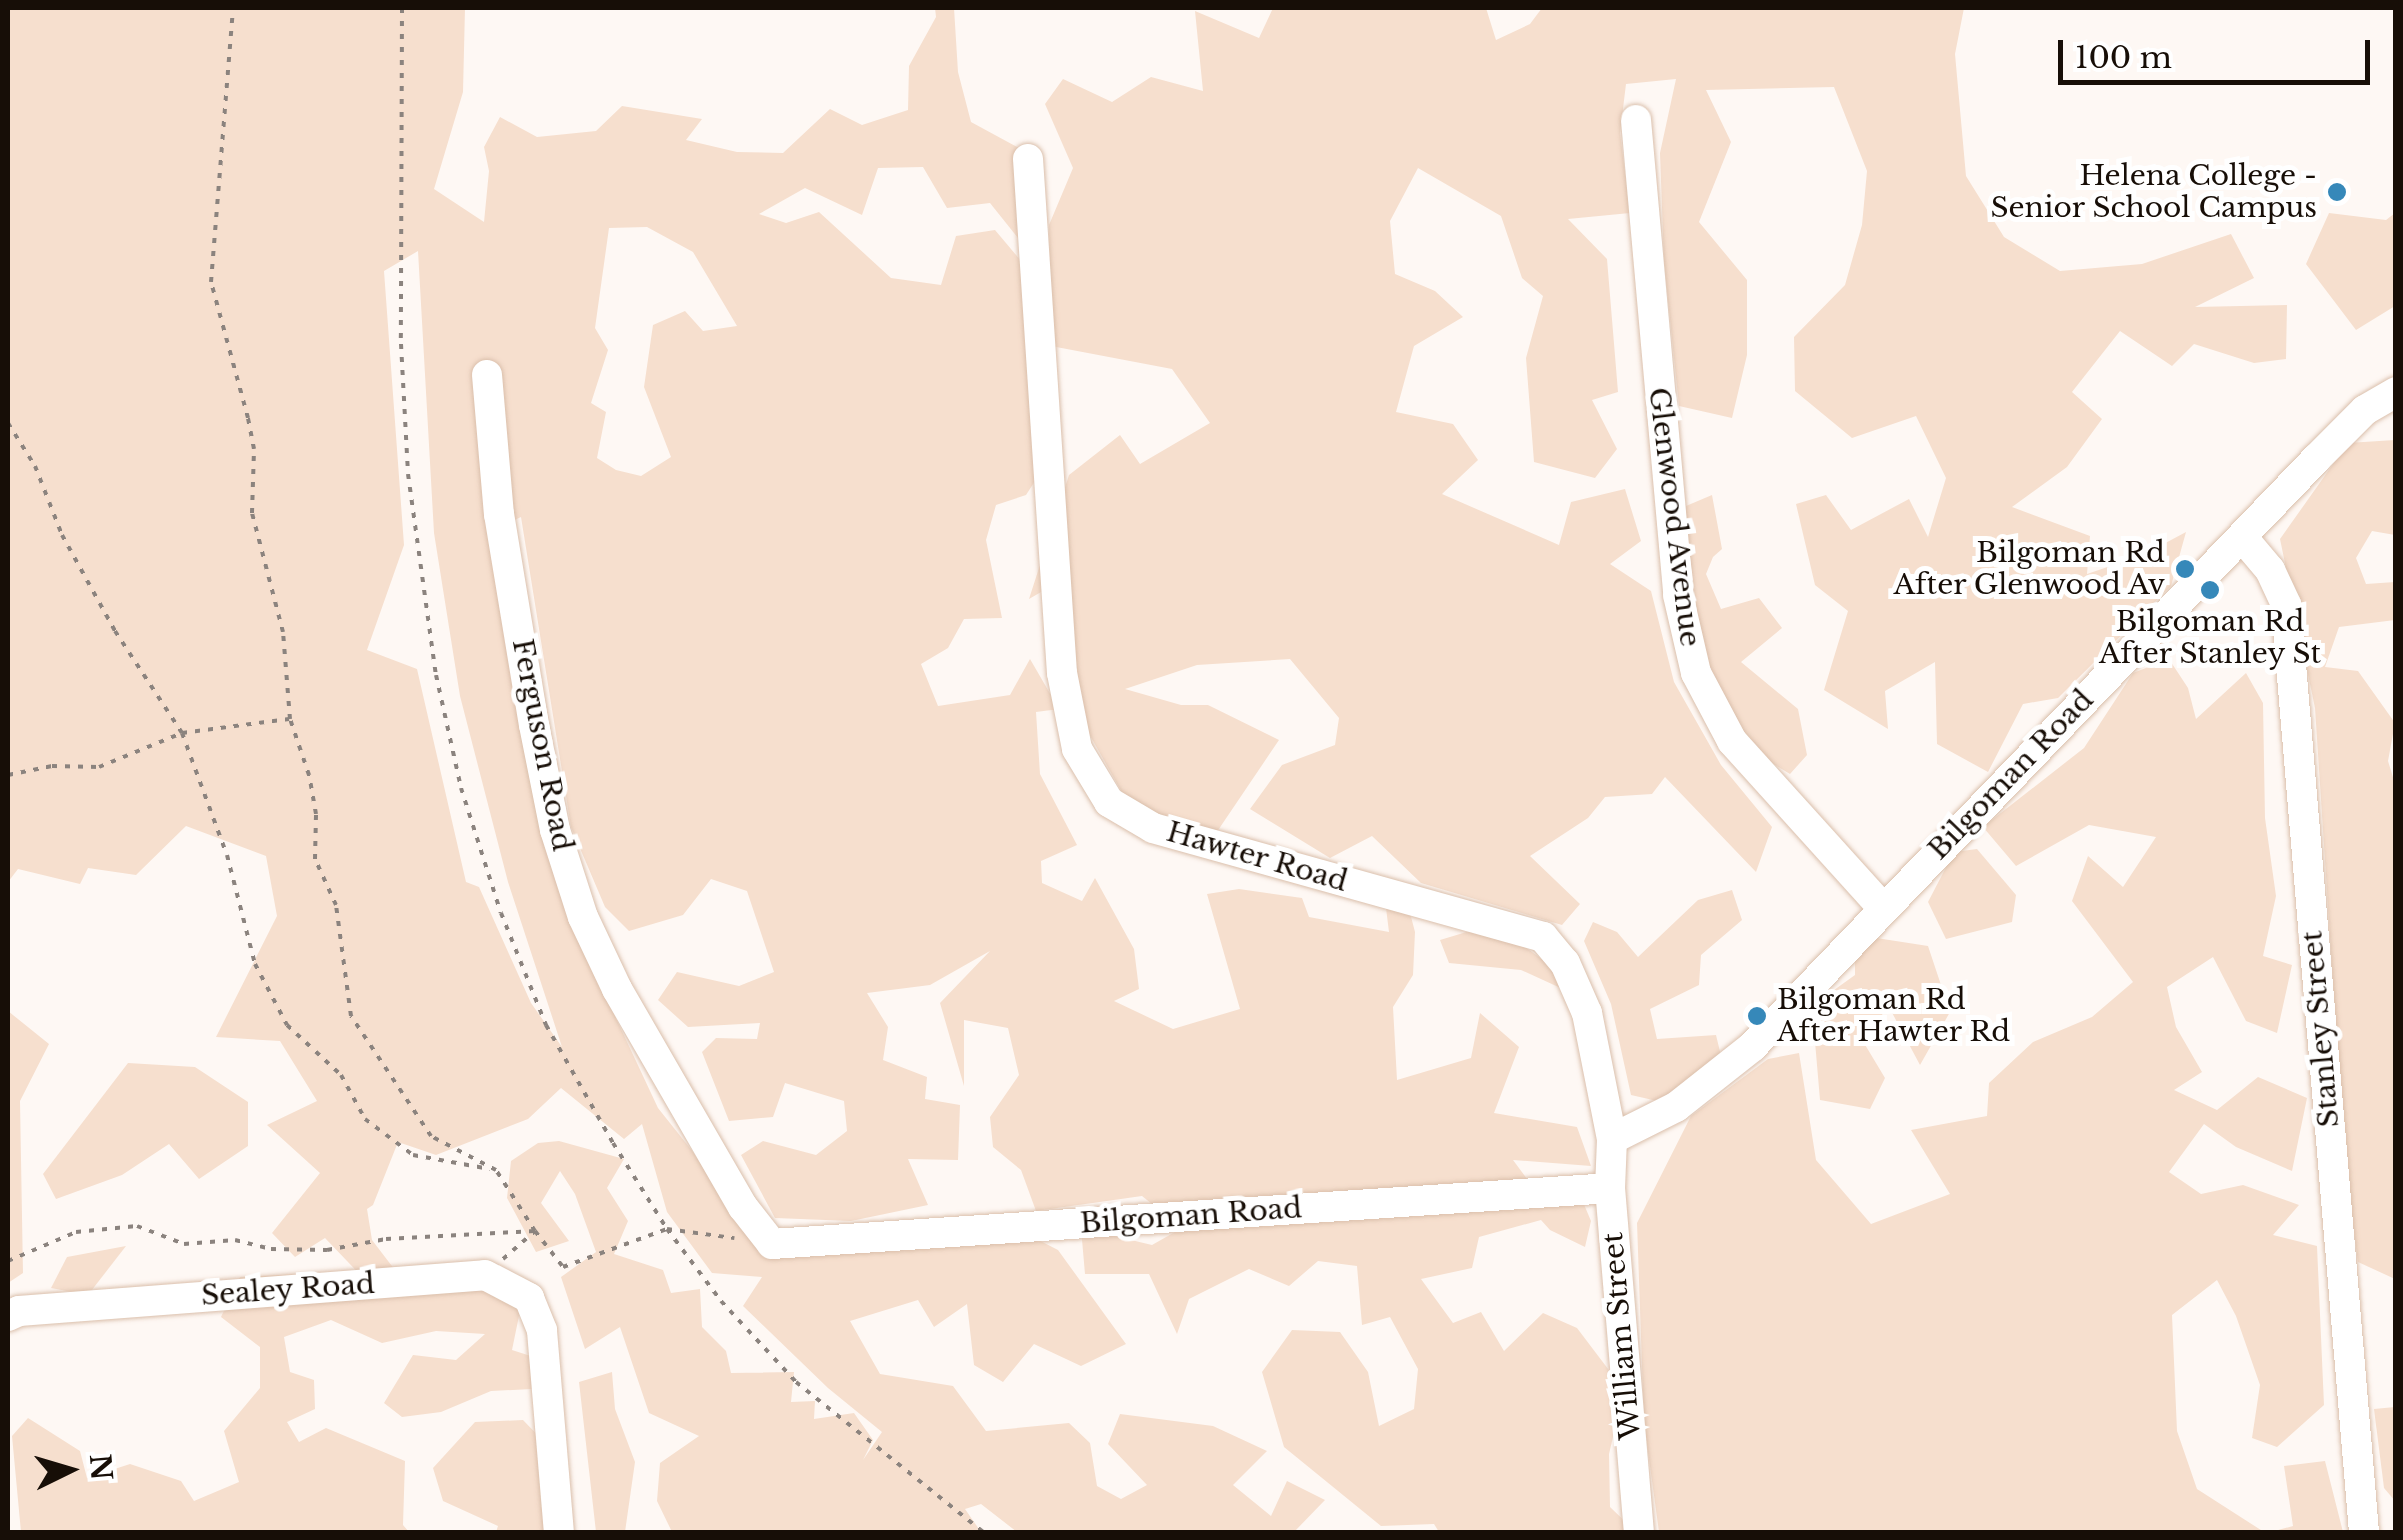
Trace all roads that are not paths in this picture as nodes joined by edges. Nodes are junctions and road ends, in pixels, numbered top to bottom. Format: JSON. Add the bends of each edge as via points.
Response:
{"nodes":[{"id":1,"x":1636,"y":120,"type":"dead end"},
{"id":2,"x":1028,"y":158,"type":"dead end"},
{"id":3,"x":487,"y":375,"type":"dead end"},
{"id":4,"x":2396,"y":392,"type":"edge"},
{"id":5,"x":2244,"y":538,"type":"junction"},
{"id":6,"x":1882,"y":907,"type":"junction"},
{"id":7,"x":1612,"y":1139,"type":"junction"},
{"id":8,"x":1610,"y":1188,"type":"junction"},
{"id":9,"x":772,"y":1244,"type":"joint"},
{"id":10,"x":8,"y":1316,"type":"edge"},
{"id":11,"x":559,"y":1532,"type":"edge"},
{"id":12,"x":1639,"y":1532,"type":"edge"},
{"id":13,"x":2364,"y":1532,"type":"edge"}],
"edges":[{"from":1,"to":6,"type":"street","name":"Glenwood Avenue","via":[[1678,595],[1696,673],[1732,741]]},
{"from":2,"to":7,"type":"street","name":"Hawter Road","via":[[1062,674],[1077,749],[1109,802],[1153,828],[1543,936],[1565,963],[1588,1013]]},
{"from":3,"to":9,"type":"street","name":"Ferguson Road","via":[[499,514],[554,830],[617,989],[743,1207]]},
{"from":4,"to":5,"type":"street","name":"Bilgoman Road","via":[[2365,410]]},
{"from":5,"to":6,"type":"street","name":"Bilgoman Road"},
{"from":5,"to":13,"type":"street","name":"Stanley Street","via":[[2270,570],[2286,606]]},
{"from":6,"to":7,"type":"street","name":"Bilgoman Road","via":[[1752,1047],[1676,1107]]},
{"from":7,"to":8,"type":"street","name":"William Street"},
{"from":8,"to":9,"type":"street","name":"Bilgoman Road"},
{"from":8,"to":12,"type":"street","name":"William Street"},
{"from":10,"to":11,"type":"street","name":"Sealey Road","via":[[19,1310],[485,1276],[529,1298],[542,1330]]}]}
